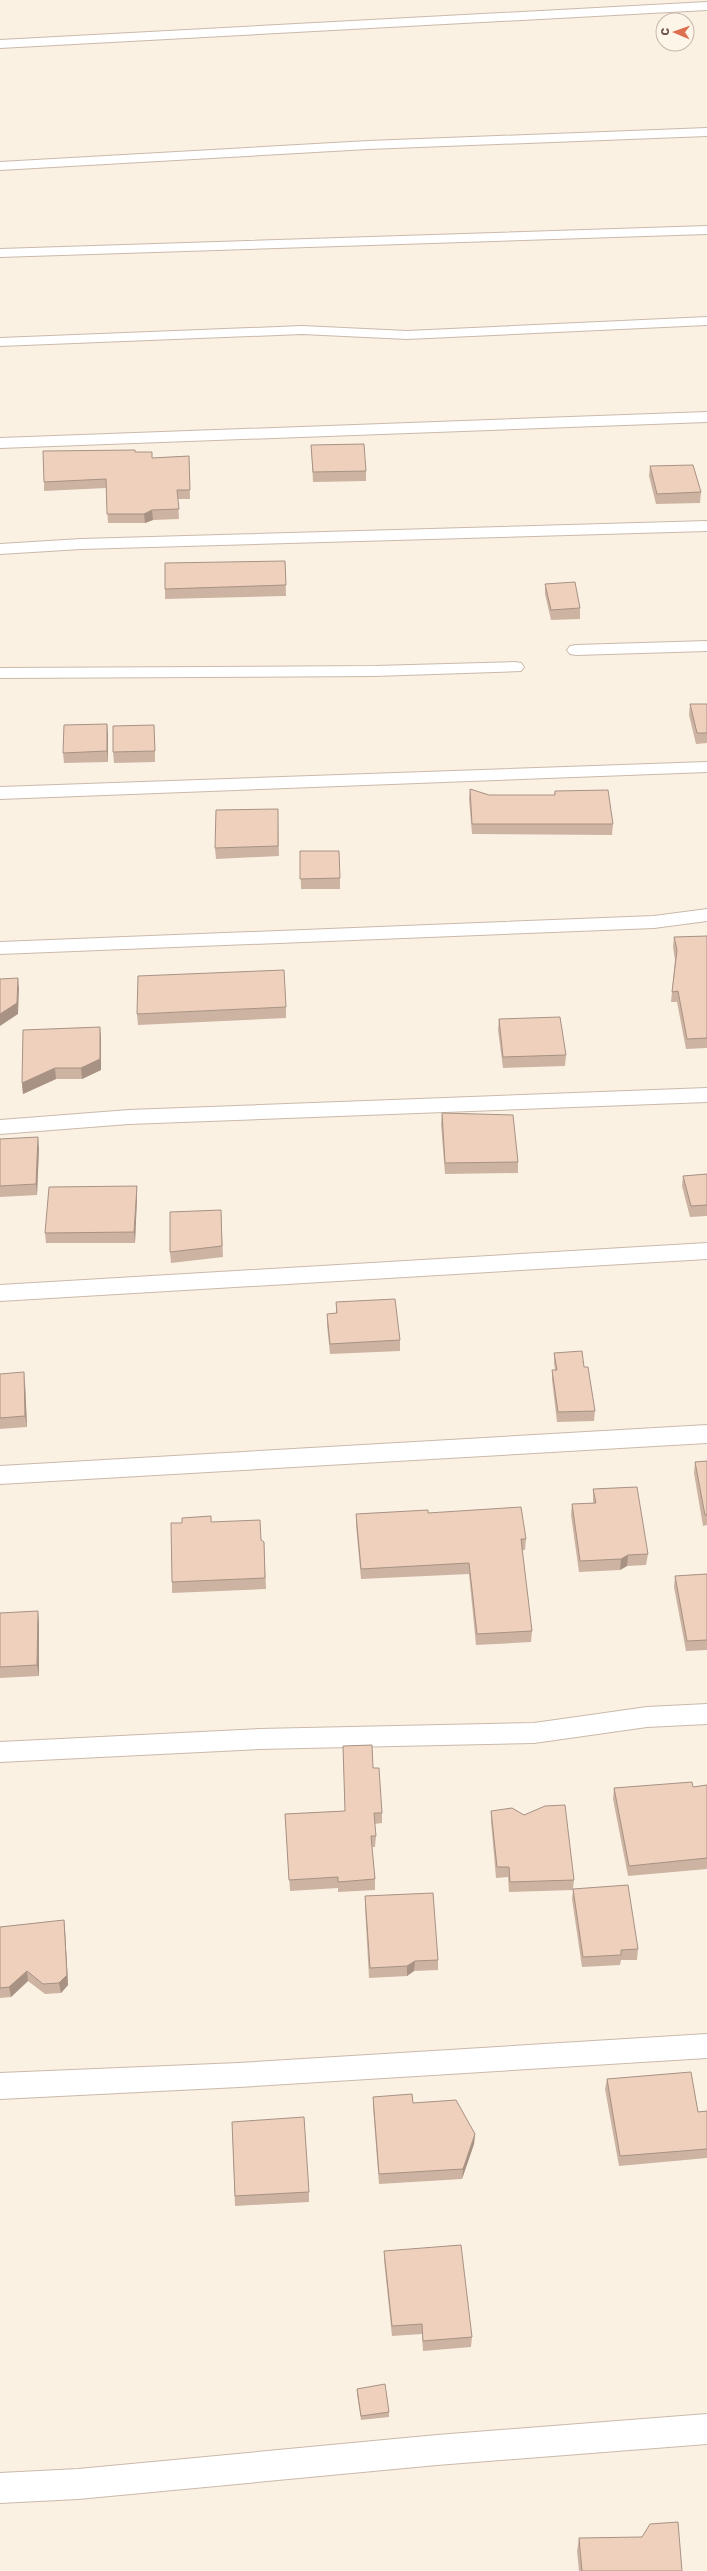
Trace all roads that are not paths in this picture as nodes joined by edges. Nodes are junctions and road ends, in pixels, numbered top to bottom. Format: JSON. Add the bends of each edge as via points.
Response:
{"nodes":[{"id":1,"x":707,"y":6,"type":"edge"},
{"id":2,"x":0,"y":44,"type":"edge"},
{"id":3,"x":707,"y":132,"type":"edge"},
{"id":4,"x":0,"y":166,"type":"edge"},
{"id":5,"x":707,"y":230,"type":"edge"},
{"id":6,"x":0,"y":253,"type":"edge"},
{"id":7,"x":707,"y":321,"type":"edge"},
{"id":8,"x":0,"y":342,"type":"edge"},
{"id":9,"x":707,"y":417,"type":"edge"},
{"id":10,"x":0,"y":443,"type":"edge"},
{"id":11,"x":707,"y":526,"type":"edge"},
{"id":12,"x":0,"y":549,"type":"edge"},
{"id":13,"x":707,"y":646,"type":"edge"},
{"id":14,"x":576,"y":650,"type":"dead end"},
{"id":15,"x":515,"y":667,"type":"dead end"},
{"id":16,"x":0,"y":673,"type":"edge"},
{"id":17,"x":707,"y":767,"type":"edge"},
{"id":18,"x":0,"y":793,"type":"edge"},
{"id":19,"x":707,"y":915,"type":"edge"},
{"id":20,"x":0,"y":948,"type":"edge"},
{"id":21,"x":707,"y":1095,"type":"edge"},
{"id":22,"x":0,"y":1127,"type":"edge"},
{"id":23,"x":707,"y":1251,"type":"edge"},
{"id":24,"x":0,"y":1293,"type":"edge"},
{"id":25,"x":707,"y":1434,"type":"edge"},
{"id":26,"x":0,"y":1475,"type":"edge"},
{"id":27,"x":707,"y":1714,"type":"edge"},
{"id":28,"x":0,"y":1752,"type":"edge"},
{"id":29,"x":707,"y":2046,"type":"edge"},
{"id":30,"x":0,"y":2086,"type":"edge"},
{"id":31,"x":707,"y":2429,"type":"edge"},
{"id":32,"x":0,"y":2488,"type":"edge"}],
"edges":[{"from":1,"to":2,"type":"street"},
{"from":3,"to":4,"type":"street","via":[[368,145]]},
{"from":5,"to":6,"type":"street"},
{"from":7,"to":8,"type":"street","via":[[407,335],[302,330]]},
{"from":9,"to":10,"type":"street"},
{"from":11,"to":12,"type":"street","via":[[89,544]]},
{"from":13,"to":14,"type":"street"},
{"from":15,"to":16,"type":"street","via":[[375,671]]},
{"from":17,"to":18,"type":"street"},
{"from":19,"to":20,"type":"street","via":[[654,922]]},
{"from":21,"to":22,"type":"street","via":[[129,1117]]},
{"from":23,"to":24,"type":"street"},
{"from":25,"to":26,"type":"street"},
{"from":27,"to":28,"type":"street","via":[[648,1717],[534,1733],[259,1739]]},
{"from":29,"to":30,"type":"street","via":[[255,2074]]},
{"from":31,"to":32,"type":"street","via":[[437,2450],[78,2484]]}]}
